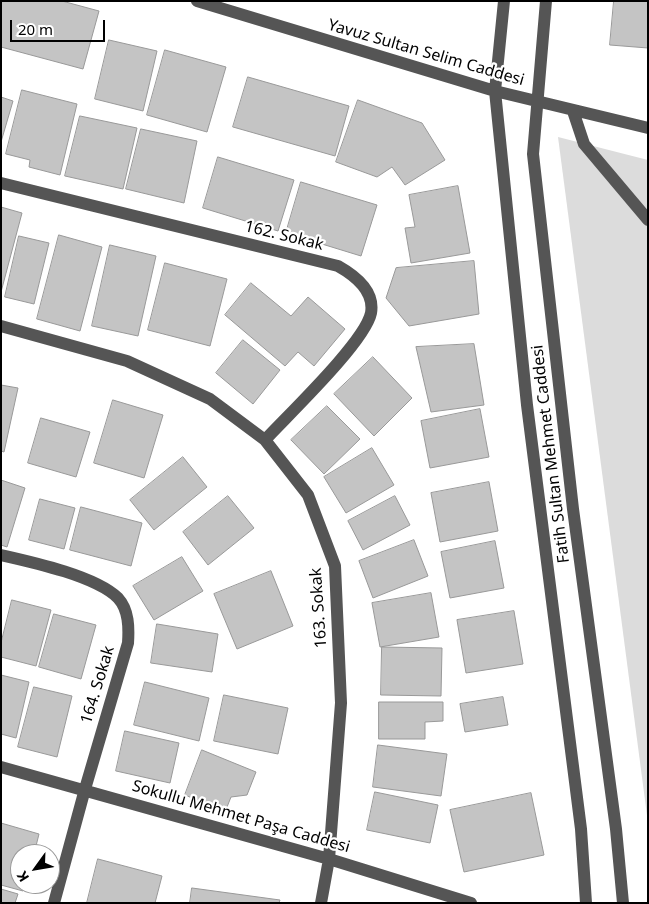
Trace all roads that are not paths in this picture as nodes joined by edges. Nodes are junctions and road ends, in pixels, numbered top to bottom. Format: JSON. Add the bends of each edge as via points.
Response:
{"nodes":[{"id":1,"x":197,"y":1,"type":"edge"},
{"id":2,"x":504,"y":1,"type":"edge"},
{"id":3,"x":546,"y":1,"type":"edge"},
{"id":4,"x":496,"y":91,"type":"junction"},
{"id":5,"x":539,"y":103,"type":"junction"},
{"id":6,"x":573,"y":111,"type":"junction"},
{"id":7,"x":648,"y":128,"type":"edge"},
{"id":8,"x":1,"y":183,"type":"edge"},
{"id":9,"x":648,"y":220,"type":"edge"},
{"id":10,"x":1,"y":326,"type":"edge"},
{"id":11,"x":265,"y":440,"type":"junction"},
{"id":12,"x":1,"y":556,"type":"edge"},
{"id":13,"x":1,"y":767,"type":"edge"},
{"id":14,"x":84,"y":789,"type":"junction"},
{"id":15,"x":328,"y":858,"type":"junction"},
{"id":16,"x":54,"y":903,"type":"edge"},
{"id":17,"x":321,"y":903,"type":"edge"},
{"id":18,"x":472,"y":903,"type":"edge"},
{"id":19,"x":586,"y":903,"type":"edge"},
{"id":20,"x":623,"y":903,"type":"edge"}],
"edges":[{"from":1,"to":4,"type":"street","name":"Yavuz Sultan Selim Caddesi"},
{"from":2,"to":4,"type":"street","name":"Fatih Sultan Mehmet Caddesi"},
{"from":3,"to":5,"type":"street","name":"Fatih Sultan Mehmet Caddesi"},
{"from":4,"to":5,"type":"street","name":"Yavuz Sultan Selim Caddesi"},
{"from":4,"to":19,"type":"street","name":"Fatih Sultan Mehmet Caddesi","via":[[527,405],[581,829]]},
{"from":5,"to":6,"type":"street","name":"Yavuz Sultan Selim Caddesi"},
{"from":5,"to":20,"type":"street","name":"Fatih Sultan Mehmet Caddesi","via":[[534,154],[542,237]]},
{"from":6,"to":7,"type":"street","name":"Yavuz Sultan Selim Caddesi"},
{"from":6,"to":9,"type":"street","via":[[584,144]]},
{"from":8,"to":11,"type":"street","name":"162. Sokak","via":[[338,266],[357,277],[368,294],[371,312],[361,337]]},
{"from":10,"to":11,"type":"street","name":"163. Sokak","via":[[127,361],[210,399]]},
{"from":11,"to":15,"type":"street","name":"163. Sokak","via":[[308,495],[335,566],[341,703]]},
{"from":12,"to":14,"type":"street","name":"164. Sokak","via":[[93,582],[118,599],[129,621],[128,643]]},
{"from":13,"to":14,"type":"street","name":"Sokullu Mehmet Paşa Caddesi"},
{"from":14,"to":15,"type":"street","name":"Sokullu Mehmet Paşa Caddesi"},
{"from":14,"to":16,"type":"street","name":"164. Sokak"},
{"from":15,"to":17,"type":"street","name":"163. Sokak"},
{"from":15,"to":18,"type":"street","name":"Sokullu Mehmet Paşa Caddesi"}]}
